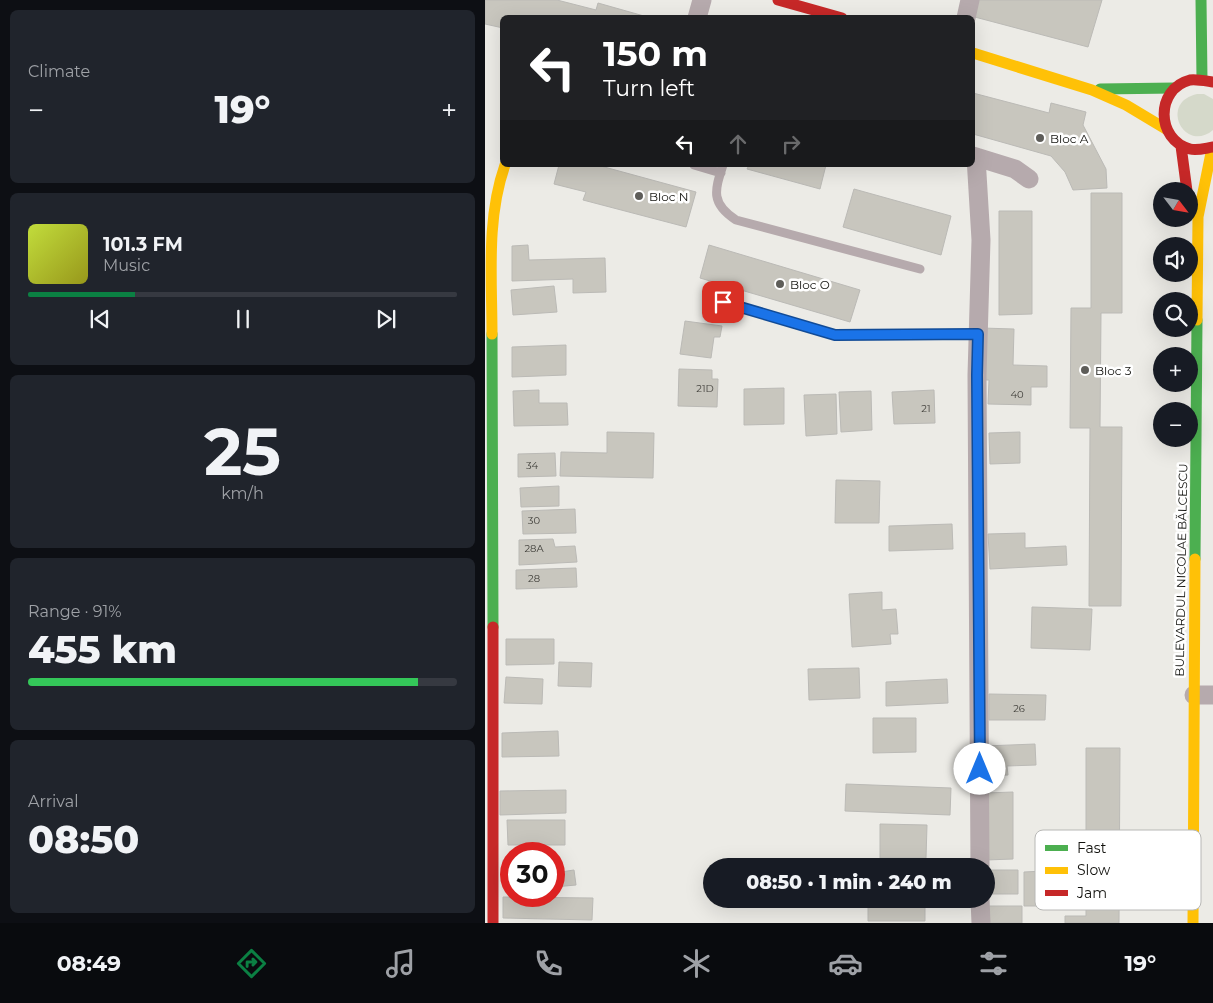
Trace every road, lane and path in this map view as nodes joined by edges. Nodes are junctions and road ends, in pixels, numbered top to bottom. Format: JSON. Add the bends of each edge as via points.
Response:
{"nodes":[{"id":1,"x":701,"y":0,"type":"edge"},
{"id":2,"x":778,"y":0,"type":"edge"},
{"id":3,"x":970,"y":0,"type":"edge"},
{"id":4,"x":1201,"y":0,"type":"edge"},
{"id":5,"x":698,"y":15,"type":"edge"},
{"id":6,"x":831,"y":15,"type":"edge"},
{"id":7,"x":966,"y":15,"type":"edge"},
{"id":8,"x":975,"y":54,"type":"edge"},
{"id":9,"x":1207,"y":80,"type":"edge"},
{"id":10,"x":1175,"y":88,"type":"junction"},
{"id":11,"x":1092,"y":90,"type":"junction"},
{"id":12,"x":1166,"y":129,"type":"junction"},
{"id":13,"x":1181,"y":146,"type":"junction"},
{"id":14,"x":1213,"y":148,"type":"edge"},
{"id":15,"x":975,"y":157,"type":"edge"},
{"id":16,"x":504,"y":167,"type":"edge"},
{"id":17,"x":708,"y":167,"type":"edge"},
{"id":18,"x":975,"y":167,"type":"edge"},
{"id":19,"x":722,"y":169,"type":"edge"},
{"id":20,"x":1029,"y":180,"type":"dead end"},
{"id":21,"x":1186,"y":182,"type":"edge"},
{"id":22,"x":1198,"y":217,"type":"edge"},
{"id":23,"x":1198,"y":227,"type":"edge"},
{"id":24,"x":919,"y":269,"type":"dead end"},
{"id":25,"x":723,"y":302,"type":"dead end"},
{"id":26,"x":978,"y":334,"type":"junction"},
{"id":27,"x":1194,"y":695,"type":"junction"},
{"id":28,"x":1213,"y":695,"type":"edge"},
{"id":29,"x":1193,"y":830,"type":"edge"},
{"id":30,"x":980,"y":858,"type":"edge"},
{"id":31,"x":981,"y":908,"type":"edge"},
{"id":32,"x":1193,"y":910,"type":"edge"},
{"id":33,"x":493,"y":923,"type":"edge"},
{"id":34,"x":981,"y":923,"type":"edge"},
{"id":35,"x":1193,"y":923,"type":"edge"}],
"edges":[{"from":1,"to":5,"type":"street"},
{"from":2,"to":6,"type":"street"},
{"from":3,"to":7,"type":"street"},
{"from":4,"to":9,"type":"street"},
{"from":8,"to":11,"type":"street"},
{"from":9,"to":10,"type":"street","via":[[1192,79]]},
{"from":10,"to":11,"type":"street"},
{"from":10,"to":12,"type":"street","via":[[1169,94],[1163,111]]},
{"from":11,"to":12,"type":"street","via":[[1126,105]]},
{"from":12,"to":13,"type":"street"},
{"from":13,"to":14,"type":"street","via":[[1191,150]]},
{"from":13,"to":21,"type":"street"},
{"from":14,"to":22,"type":"street","name":"BULEVARDUL NICOLAE BĂLCESCU"},
{"from":15,"to":20,"type":"street","via":[[1015,169]]},
{"from":16,"to":33,"type":"street","via":[[492,223]]},
{"from":17,"to":19,"type":"lane"},
{"from":18,"to":26,"type":"street","via":[[981,240]]},
{"from":19,"to":24,"type":"lane","via":[[716,191],[718,201],[723,210],[736,220]]},
{"from":23,"to":27,"type":"street","name":"BULEVARDUL NICOLAE BĂLCESCU"},
{"from":25,"to":26,"type":"lane","via":[[835,335]]},
{"from":26,"to":30,"type":"street"},
{"from":27,"to":28,"type":"street"},
{"from":27,"to":29,"type":"street","name":"BULEVARDUL NICOLAE BĂLCESCU"},
{"from":31,"to":34,"type":"street"},
{"from":32,"to":35,"type":"street","name":"BULEVARDUL NICOLAE BĂLCESCU"}]}
